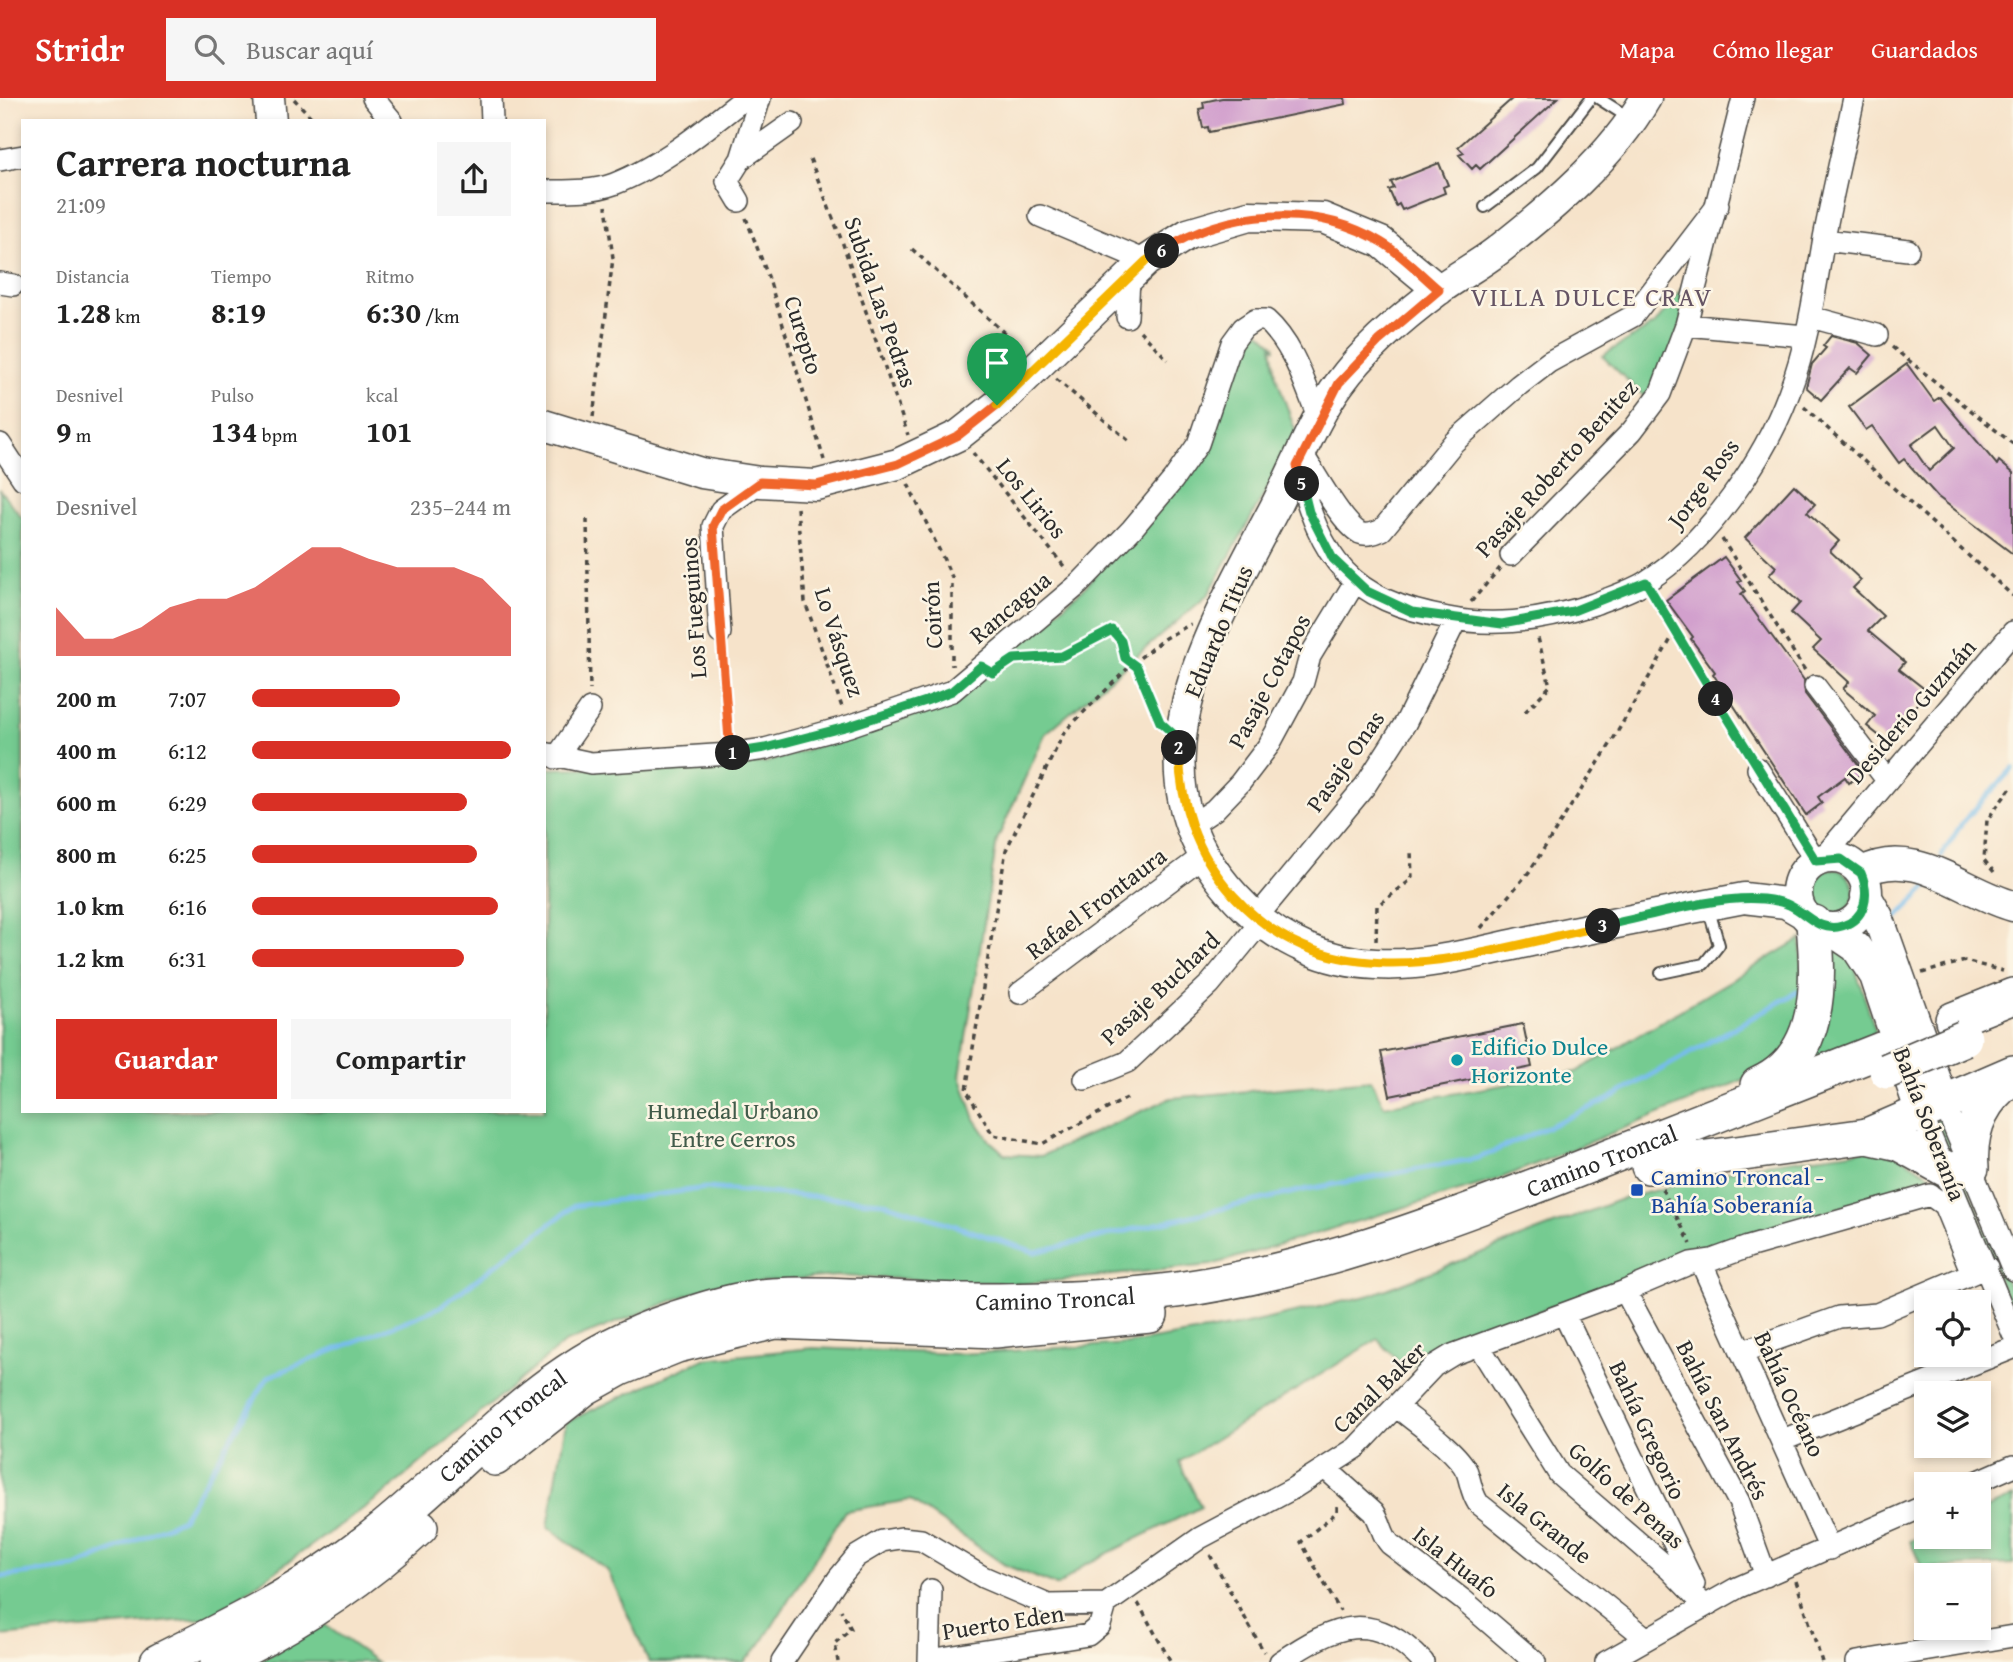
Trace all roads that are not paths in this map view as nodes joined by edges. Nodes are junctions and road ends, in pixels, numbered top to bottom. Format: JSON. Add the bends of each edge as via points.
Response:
{"nodes":[{"id":1,"x":269,"y":98,"type":"edge"},
{"id":2,"x":373,"y":98,"type":"edge"},
{"id":3,"x":491,"y":98,"type":"edge"},
{"id":4,"x":745,"y":98,"type":"edge"},
{"id":5,"x":760,"y":98,"type":"edge"},
{"id":6,"x":1591,"y":98,"type":"edge"},
{"id":7,"x":1598,"y":98,"type":"edge"},
{"id":8,"x":1744,"y":98,"type":"edge"},
{"id":9,"x":1854,"y":98,"type":"edge"},
{"id":10,"x":1639,"y":109,"type":"edge"},
{"id":11,"x":271,"y":119,"type":"edge"},
{"id":12,"x":390,"y":119,"type":"edge"},
{"id":13,"x":492,"y":119,"type":"edge"},
{"id":14,"x":792,"y":123,"type":"dead end"},
{"id":15,"x":21,"y":156,"type":"edge"},
{"id":16,"x":741,"y":159,"type":"junction"},
{"id":17,"x":0,"y":160,"type":"edge"},
{"id":18,"x":546,"y":191,"type":"edge"},
{"id":19,"x":739,"y":201,"type":"road end"},
{"id":20,"x":1718,"y":205,"type":"junction"},
{"id":21,"x":1485,"y":207,"type":"dead end"},
{"id":22,"x":1040,"y":216,"type":"dead end"},
{"id":23,"x":1824,"y":240,"type":"junction"},
{"id":24,"x":1908,"y":250,"type":"dead end"},
{"id":25,"x":1138,"y":270,"type":"junction"},
{"id":26,"x":1439,"y":290,"type":"junction"},
{"id":27,"x":1127,"y":317,"type":"road end"},
{"id":28,"x":1686,"y":325,"type":"junction"},
{"id":29,"x":1808,"y":327,"type":"junction"},
{"id":30,"x":1877,"y":335,"type":"road end"},
{"id":31,"x":1319,"y":419,"type":"junction"},
{"id":32,"x":547,"y":429,"type":"edge"},
{"id":33,"x":0,"y":444,"type":"edge"},
{"id":34,"x":1300,"y":461,"type":"junction"},
{"id":35,"x":21,"y":477,"type":"edge"},
{"id":36,"x":760,"y":482,"type":"junction"},
{"id":37,"x":1511,"y":555,"type":"road end"},
{"id":38,"x":1355,"y":582,"type":"junction"},
{"id":39,"x":1456,"y":620,"type":"junction"},
{"id":40,"x":2013,"y":632,"type":"edge"},
{"id":41,"x":720,"y":633,"type":"road end"},
{"id":42,"x":1815,"y":685,"type":"road end"},
{"id":43,"x":590,"y":709,"type":"road end"},
{"id":44,"x":550,"y":755,"type":"edge"},
{"id":45,"x":1758,"y":769,"type":"road end"},
{"id":46,"x":1887,"y":780,"type":"junction"},
{"id":47,"x":1190,"y":825,"type":"junction"},
{"id":48,"x":1203,"y":856,"type":"junction"},
{"id":49,"x":1835,"y":870,"type":"junction"},
{"id":50,"x":1744,"y":898,"type":"junction"},
{"id":51,"x":1708,"y":905,"type":"junction"},
{"id":52,"x":2013,"y":906,"type":"edge"},
{"id":53,"x":1259,"y":920,"type":"junction"},
{"id":54,"x":1815,"y":921,"type":"junction"},
{"id":55,"x":1661,"y":973,"type":"dead end"},
{"id":56,"x":1020,"y":993,"type":"dead end"},
{"id":57,"x":2013,"y":996,"type":"edge"},
{"id":58,"x":2013,"y":1019,"type":"edge"},
{"id":59,"x":1959,"y":1029,"type":"junction"},
{"id":60,"x":1884,"y":1061,"type":"junction"},
{"id":61,"x":2013,"y":1075,"type":"edge"},
{"id":62,"x":1085,"y":1079,"type":"dead end"},
{"id":63,"x":1933,"y":1108,"type":"junction"},
{"id":64,"x":1867,"y":1136,"type":"junction"},
{"id":65,"x":1649,"y":1166,"type":"junction"},
{"id":66,"x":1583,"y":1168,"type":"junction"},
{"id":67,"x":1959,"y":1168,"type":"junction"},
{"id":68,"x":1701,"y":1262,"type":"junction"},
{"id":69,"x":2013,"y":1268,"type":"edge"},
{"id":70,"x":1979,"y":1270,"type":"junction"},
{"id":71,"x":1625,"y":1291,"type":"junction"},
{"id":72,"x":1564,"y":1314,"type":"junction"},
{"id":73,"x":2013,"y":1334,"type":"edge"},
{"id":74,"x":1479,"y":1346,"type":"junction"},
{"id":75,"x":2013,"y":1348,"type":"edge"},
{"id":76,"x":1741,"y":1352,"type":"junction"},
{"id":77,"x":1397,"y":1407,"type":"junction"},
{"id":78,"x":1783,"y":1440,"type":"junction"},
{"id":79,"x":2013,"y":1466,"type":"edge"},
{"id":80,"x":1329,"y":1472,"type":"junction"},
{"id":81,"x":1991,"y":1476,"type":"edge"},
{"id":82,"x":1914,"y":1511,"type":"edge"},
{"id":83,"x":1830,"y":1549,"type":"junction"},
{"id":84,"x":1766,"y":1576,"type":"junction"},
{"id":85,"x":931,"y":1590,"type":"dead end"},
{"id":86,"x":1106,"y":1604,"type":"junction"},
{"id":87,"x":1704,"y":1605,"type":"junction"},
{"id":88,"x":2013,"y":1636,"type":"edge"},
{"id":89,"x":1646,"y":1638,"type":"junction"},
{"id":90,"x":929,"y":1661,"type":"edge"},
{"id":91,"x":158,"y":1662,"type":"edge"},
{"id":92,"x":218,"y":1662,"type":"edge"},
{"id":93,"x":782,"y":1662,"type":"edge"},
{"id":94,"x":1280,"y":1662,"type":"edge"},
{"id":95,"x":1423,"y":1662,"type":"edge"},
{"id":96,"x":1535,"y":1662,"type":"edge"},
{"id":97,"x":1606,"y":1662,"type":"edge"},
{"id":98,"x":1857,"y":1662,"type":"edge"}],
"edges":[{"from":1,"to":11,"type":"street"},
{"from":2,"to":12,"type":"street"},
{"from":3,"to":13,"type":"street"},
{"from":4,"to":18,"type":"street","via":[[662,158],[613,184],[580,191]]},
{"from":5,"to":16,"type":"street"},
{"from":6,"to":21,"type":"lane","via":[[1537,168]]},
{"from":7,"to":10,"type":"lane"},
{"from":8,"to":20,"type":"street","name":"Pasaje Roberto Benitez"},
{"from":9,"to":23,"type":"street","name":"Jorge Ross"},
{"from":10,"to":26,"type":"street","name":"Eduardo Titus","via":[[1594,165],[1496,251]]},
{"from":14,"to":16,"type":"street"},
{"from":15,"to":17,"type":"street"},
{"from":16,"to":19,"type":"street","via":[[727,181]]},
{"from":20,"to":28,"type":"street","name":"Pasaje Roberto Benitez"},
{"from":20,"to":34,"type":"street","via":[[1633,316],[1549,362],[1519,385],[1454,442],[1381,530],[1360,533]]},
{"from":22,"to":25,"type":"street"},
{"from":23,"to":24,"type":"street"},
{"from":23,"to":29,"type":"street","name":"Jorge Ross"},
{"from":25,"to":26,"type":"street","via":[[1188,234],[1249,216],[1323,218],[1381,242]]},
{"from":25,"to":27,"type":"street"},
{"from":25,"to":36,"type":"street","via":[[1041,366],[959,435],[907,460],[831,482]]},
{"from":26,"to":31,"type":"street","name":"Eduardo Titus","via":[[1379,341],[1339,383]]},
{"from":28,"to":29,"type":"street"},
{"from":28,"to":37,"type":"street","name":"Pasaje Roberto Benitez","via":[[1660,394],[1632,430]]},
{"from":29,"to":30,"type":"street"},
{"from":29,"to":39,"type":"street","name":"Jorge Ross","via":[[1789,393],[1764,444],[1693,544],[1646,582],[1573,611],[1502,624]]},
{"from":31,"to":34,"type":"street","name":"Eduardo Titus"},
{"from":31,"to":44,"type":"street","name":"Rancagua","via":[[1279,332],[1266,320],[1255,320],[1232,343],[1198,444],[1132,529],[1079,584],[952,691],[849,726],[730,754],[591,762]]},
{"from":32,"to":36,"type":"street","via":[[701,472]]},
{"from":33,"to":35,"type":"street"},
{"from":34,"to":38,"type":"street","name":"Jorge Ross","via":[[1309,512],[1333,559]]},
{"from":34,"to":47,"type":"street","name":"Eduardo Titus","via":[[1191,684],[1179,739],[1180,784]]},
{"from":36,"to":41,"type":"street","name":"Los Fueguinos","via":[[715,517]]},
{"from":38,"to":39,"type":"street","name":"Jorge Ross","via":[[1383,601],[1412,612]]},
{"from":38,"to":47,"type":"street","name":"Pasaje Cotapos","via":[[1310,656],[1303,682],[1269,746],[1214,810]]},
{"from":39,"to":53,"type":"street","name":"Pasaje Onas","via":[[1406,722],[1365,786]]},
{"from":40,"to":46,"type":"street","name":"Desiderio Guzmán"},
{"from":42,"to":46,"type":"street"},
{"from":43,"to":44,"type":"street"},
{"from":45,"to":49,"type":"street"},
{"from":46,"to":49,"type":"street","name":"Desiderio Guzmán","via":[[1849,823]]},
{"from":47,"to":48,"type":"street","name":"Eduardo Titus"},
{"from":48,"to":53,"type":"street","name":"Eduardo Titus"},
{"from":48,"to":56,"type":"street","name":"Rafael Frontaura"},
{"from":49,"to":50,"type":"street","name":"Eduardo Titus"},
{"from":49,"to":52,"type":"street","name":"Eduardo Titus","via":[[1912,865]]},
{"from":49,"to":54,"type":"street","via":[[1798,886],[1798,900]]},
{"from":49,"to":54,"type":"street","via":[[1862,909],[1842,926]]},
{"from":49,"to":63,"type":"street","name":"Bahía Soberanía","via":[[1878,917]]},
{"from":50,"to":51,"type":"street","name":"Eduardo Titus"},
{"from":50,"to":54,"type":"street","name":"Eduardo Titus","via":[[1786,904]]},
{"from":51,"to":53,"type":"street","name":"Eduardo Titus","via":[[1457,956],[1375,964],[1306,950]]},
{"from":51,"to":55,"type":"lane","via":[[1720,945],[1704,964]]},
{"from":53,"to":62,"type":"street","name":"Pasaje Buchard","via":[[1210,984],[1127,1062]]},
{"from":54,"to":63,"type":"street","name":"Bahía Soberanía","via":[[1856,947],[1875,976]]},
{"from":54,"to":66,"type":"main road","via":[[1818,973],[1811,1022],[1794,1059],[1765,1082],[1664,1125]]},
{"from":57,"to":59,"type":"main road","name":"Camino Troncal"},
{"from":58,"to":59,"type":"main road","name":"Camino Troncal"},
{"from":59,"to":60,"type":"main road","name":"Camino Troncal","bridge":true},
{"from":60,"to":65,"type":"main road","name":"Camino Troncal"},
{"from":60,"to":66,"type":"main road","name":"Camino Troncal"},
{"from":61,"to":63,"type":"main road"},
{"from":61,"to":67,"type":"main road","via":[[1992,1095],[1978,1118]]},
{"from":63,"to":64,"type":"main road"},
{"from":63,"to":67,"type":"street","name":"Bahía Soberanía"},
{"from":64,"to":65,"type":"main road"},
{"from":64,"to":67,"type":"main road","via":[[1899,1143]]},
{"from":65,"to":92,"type":"main road","name":"Camino Troncal","via":[[1445,1242],[1303,1286],[1216,1306],[995,1330],[775,1321],[677,1345],[583,1388],[490,1462],[379,1564],[310,1614]]},
{"from":66,"to":91,"type":"main road","name":"Camino Troncal","via":[[1388,1240],[1178,1290],[971,1301],[770,1296],[673,1320],[619,1340],[567,1369],[370,1540],[325,1573]]},
{"from":67,"to":69,"type":"street","name":"Bahía Soberanía"},
{"from":67,"to":70,"type":"street","name":"Bahía Soberanía"},
{"from":68,"to":70,"type":"street","name":"Canal Baker","via":[[1930,1195],[1944,1205]]},
{"from":68,"to":71,"type":"street","name":"Canal Baker"},
{"from":68,"to":76,"type":"street","name":"Bahía Océano"},
{"from":70,"to":73,"type":"street","name":"Bahía Soberanía"},
{"from":70,"to":76,"type":"street","via":[[1877,1314],[1839,1317]]},
{"from":71,"to":72,"type":"street","name":"Canal Baker"},
{"from":71,"to":84,"type":"street","name":"Bahía San Andrés","via":[[1738,1502]]},
{"from":72,"to":74,"type":"street","name":"Canal Baker"},
{"from":72,"to":87,"type":"street","name":"Bahía Gregorio"},
{"from":74,"to":77,"type":"street","name":"Canal Baker","via":[[1434,1366]]},
{"from":74,"to":87,"type":"street","name":"Golfo de Penas","via":[[1559,1474]]},
{"from":75,"to":78,"type":"street"},
{"from":76,"to":78,"type":"street","name":"Bahía Océano"},
{"from":77,"to":80,"type":"street","name":"Canal Baker"},
{"from":77,"to":89,"type":"street","name":"Isla Grande","via":[[1458,1459],[1470,1490],[1485,1510]]},
{"from":78,"to":83,"type":"street","name":"Bahía Océano"},
{"from":79,"to":81,"type":"street"},
{"from":80,"to":86,"type":"street","name":"Canal Baker","via":[[1200,1538]]},
{"from":80,"to":96,"type":"street","name":"Isla Huafo","via":[[1374,1513],[1390,1544]]},
{"from":82,"to":83,"type":"street"},
{"from":83,"to":84,"type":"street"},
{"from":84,"to":87,"type":"street"},
{"from":85,"to":90,"type":"street"},
{"from":86,"to":90,"type":"street","name":"Puerto Eden","via":[[1100,1625],[1088,1635]]},
{"from":86,"to":93,"type":"street","via":[[1048,1605],[984,1577],[921,1540],[882,1541],[857,1556]]},
{"from":87,"to":89,"type":"street"},
{"from":88,"to":98,"type":"street"},
{"from":89,"to":97,"type":"street"},
{"from":94,"to":95,"type":"street","via":[[1323,1635],[1349,1626],[1388,1633]]}]}
